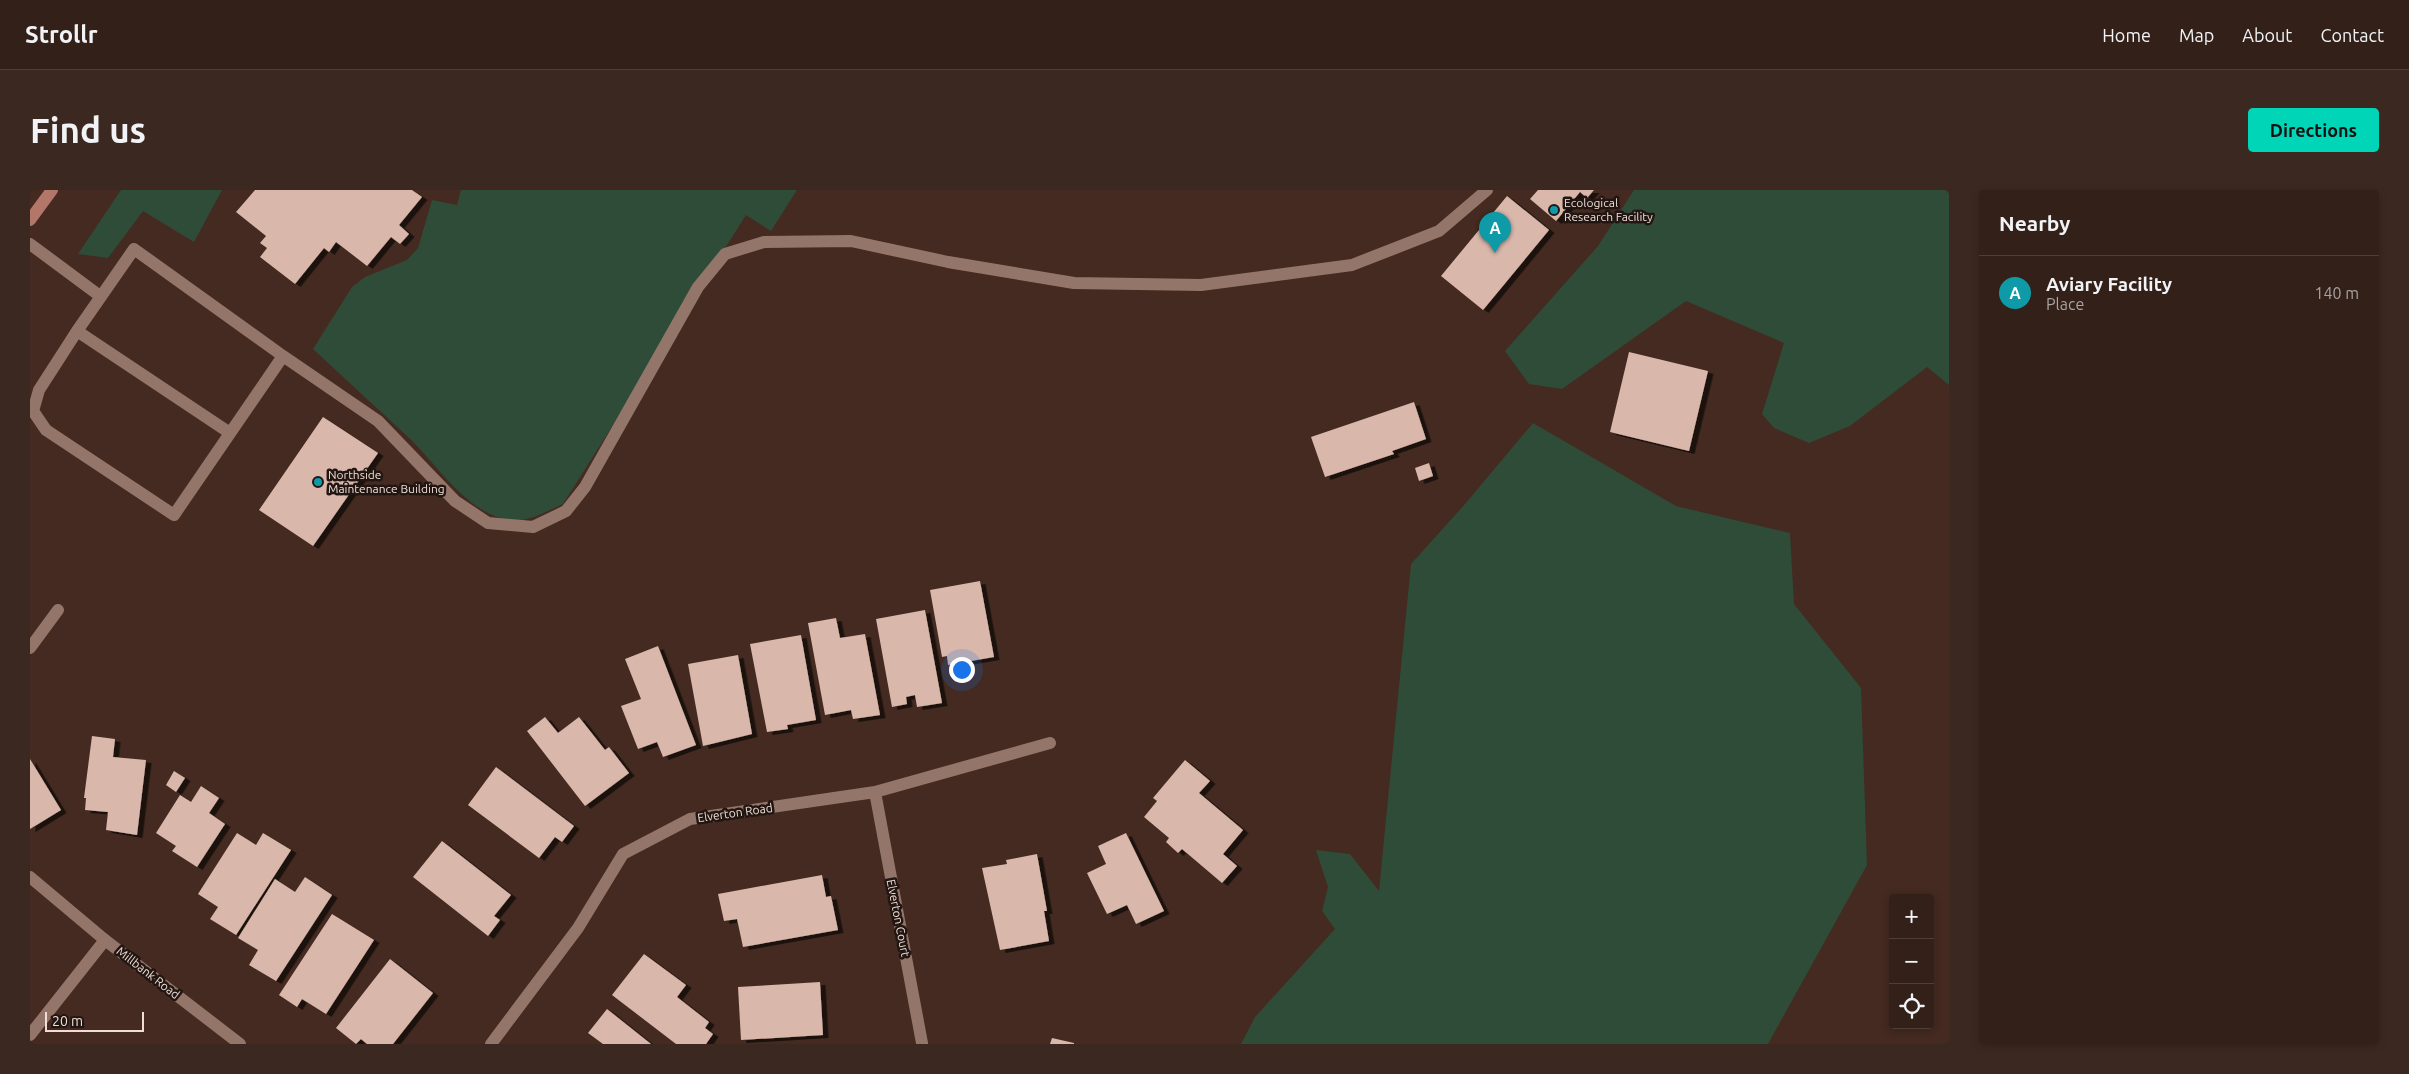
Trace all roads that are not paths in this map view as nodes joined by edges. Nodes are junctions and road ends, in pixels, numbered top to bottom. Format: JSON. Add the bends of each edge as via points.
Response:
{"nodes":[{"id":1,"x":52,"y":190,"type":"edge"},
{"id":2,"x":1487,"y":190,"type":"edge"},
{"id":3,"x":30,"y":220,"type":"edge"},
{"id":4,"x":30,"y":244,"type":"edge"},
{"id":5,"x":100,"y":296,"type":"junction"},
{"id":6,"x":77,"y":331,"type":"junction"},
{"id":7,"x":283,"y":356,"type":"junction"},
{"id":8,"x":230,"y":433,"type":"junction"},
{"id":9,"x":58,"y":610,"type":"dead end"},
{"id":10,"x":30,"y":648,"type":"edge"},
{"id":11,"x":1050,"y":743,"type":"dead end"},
{"id":12,"x":874,"y":792,"type":"junction"},
{"id":13,"x":30,"y":877,"type":"edge"},
{"id":14,"x":105,"y":940,"type":"junction"},
{"id":15,"x":30,"y":1035,"type":"edge"},
{"id":16,"x":240,"y":1044,"type":"edge"},
{"id":17,"x":491,"y":1044,"type":"edge"},
{"id":18,"x":922,"y":1044,"type":"edge"}],
"edges":[{"from":1,"to":3,"type":"main road"},
{"from":2,"to":7,"type":"street","via":[[1439,230],[1352,264],[1202,285],[1074,283],[948,262],[851,241],[764,242],[725,254],[698,287],[586,487],[566,511],[533,527],[488,523],[456,501],[378,421]]},
{"from":4,"to":5,"type":"street"},
{"from":5,"to":6,"type":"street"},
{"from":5,"to":7,"type":"street","via":[[134,249]]},
{"from":6,"to":8,"type":"street"},
{"from":6,"to":8,"type":"street","via":[[39,390],[34,412],[46,430],[94,462],[174,515]]},
{"from":7,"to":8,"type":"street"},
{"from":9,"to":10,"type":"street"},
{"from":11,"to":12,"type":"street","name":"Elverton Road"},
{"from":12,"to":17,"type":"street","name":"Elverton Road","via":[[690,819],[623,854],[578,928]]},
{"from":12,"to":18,"type":"street","name":"Elverton Court"},
{"from":13,"to":14,"type":"street"},
{"from":14,"to":15,"type":"street","name":"Millbank Road"},
{"from":14,"to":16,"type":"street","name":"Millbank Road"}]}
